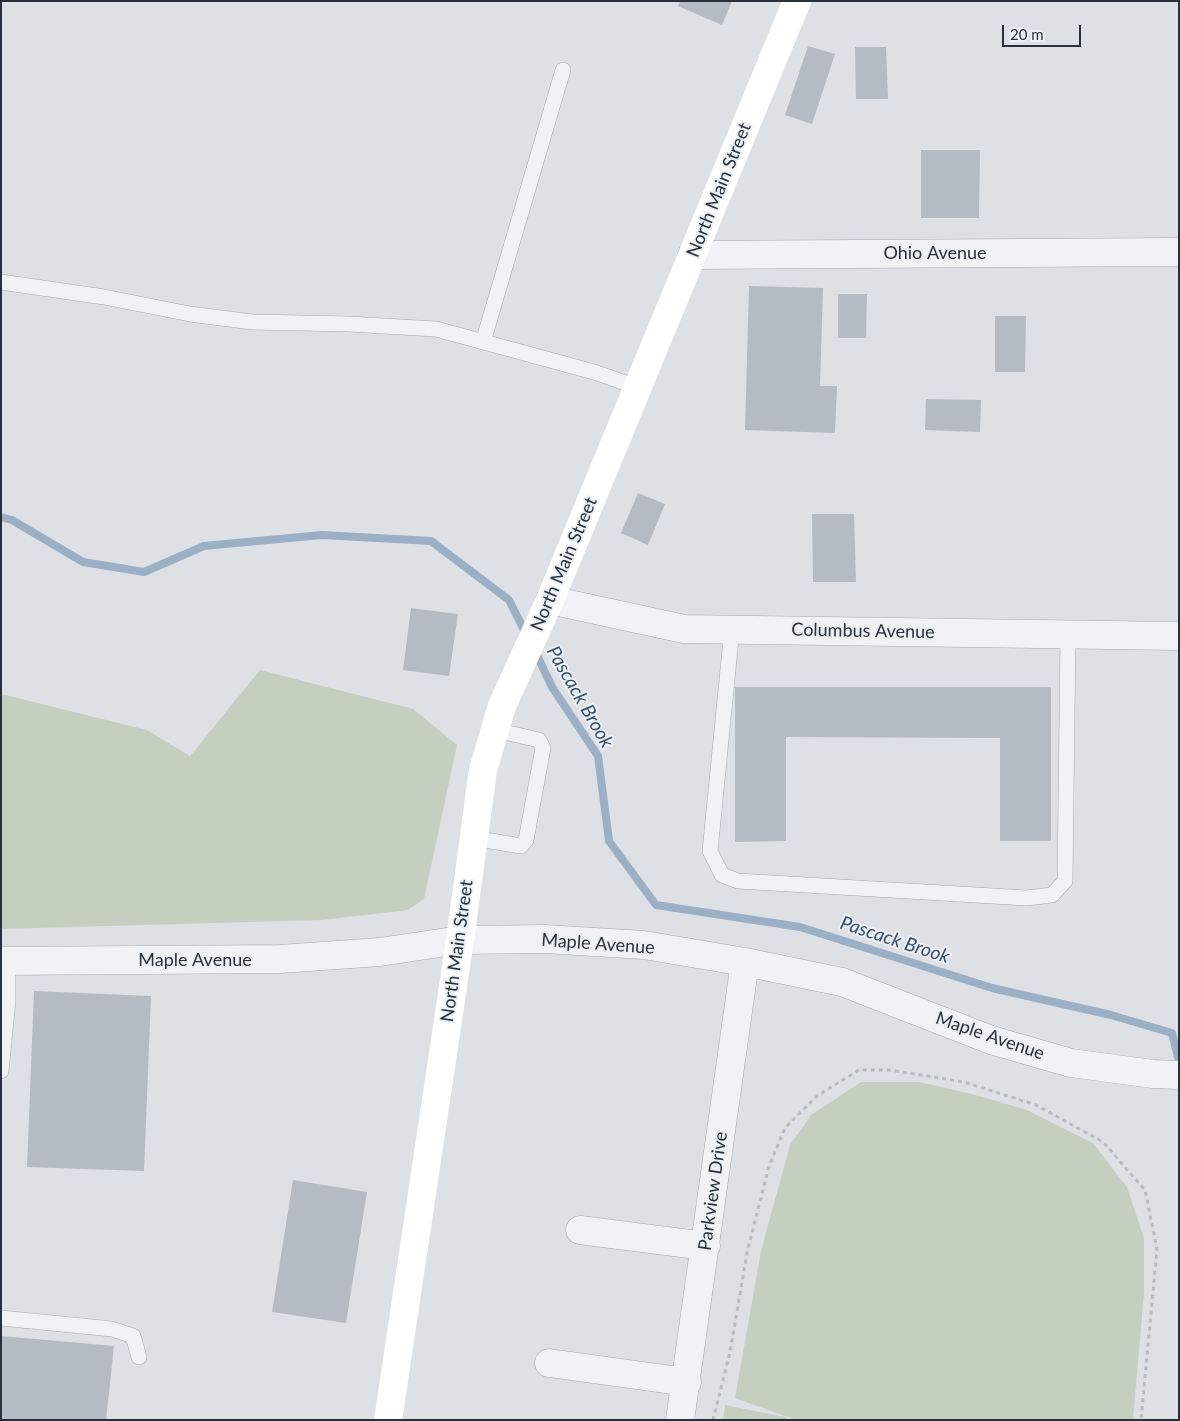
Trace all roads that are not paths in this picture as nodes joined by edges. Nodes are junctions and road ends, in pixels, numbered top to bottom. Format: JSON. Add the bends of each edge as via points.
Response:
{"nodes":[{"id":1,"x":797,"y":1,"type":"edge"},
{"id":2,"x":563,"y":70,"type":"dead end"},
{"id":3,"x":1179,"y":252,"type":"edge"},
{"id":4,"x":692,"y":254,"type":"junction"},
{"id":5,"x":1,"y":282,"type":"edge"},
{"id":6,"x":483,"y":342,"type":"junction"},
{"id":7,"x":637,"y":387,"type":"junction"},
{"id":8,"x":545,"y":612,"type":"junction"},
{"id":9,"x":732,"y":629,"type":"junction"},
{"id":10,"x":1068,"y":634,"type":"junction"},
{"id":11,"x":1179,"y":636,"type":"edge"},
{"id":12,"x":495,"y":730,"type":"junction"},
{"id":13,"x":473,"y":838,"type":"junction"},
{"id":14,"x":460,"y":940,"type":"junction"},
{"id":15,"x":5,"y":961,"type":"edge"},
{"id":16,"x":745,"y":962,"type":"junction"},
{"id":17,"x":1,"y":1071,"type":"edge"},
{"id":18,"x":1166,"y":1074,"type":"edge"},
{"id":19,"x":580,"y":1230,"type":"dead end"},
{"id":20,"x":706,"y":1246,"type":"junction"},
{"id":21,"x":1,"y":1318,"type":"edge"},
{"id":22,"x":138,"y":1357,"type":"dead end"},
{"id":23,"x":549,"y":1363,"type":"dead end"},
{"id":24,"x":686,"y":1382,"type":"junction"},
{"id":25,"x":388,"y":1420,"type":"edge"},
{"id":26,"x":680,"y":1420,"type":"edge"}],
"edges":[{"from":1,"to":4,"type":"main road","name":"North Main Street"},
{"from":2,"to":6,"type":"lane"},
{"from":3,"to":4,"type":"street","name":"Ohio Avenue"},
{"from":4,"to":7,"type":"main road","name":"North Main Street"},
{"from":5,"to":6,"type":"lane","via":[[252,322],[436,329]]},
{"from":6,"to":7,"type":"lane"},
{"from":7,"to":8,"type":"main road","name":"North Main Street"},
{"from":8,"to":9,"type":"street","name":"Columbus Avenue","via":[[684,628]]},
{"from":8,"to":12,"type":"main road","name":"North Main Street","via":[[502,706]]},
{"from":9,"to":10,"type":"street","name":"Columbus Avenue"},
{"from":9,"to":10,"type":"lane","via":[[710,851],[722,876],[738,881],[1027,898],[1052,895],[1065,881]]},
{"from":10,"to":11,"type":"street","name":"Columbus Avenue"},
{"from":12,"to":13,"type":"main road","name":"North Main Street","via":[[483,770]]},
{"from":12,"to":13,"type":"lane","via":[[538,740],[543,748],[526,840],[520,846]]},
{"from":13,"to":14,"type":"main road","name":"North Main Street"},
{"from":14,"to":15,"type":"street","name":"Maple Avenue","via":[[380,952],[280,959]]},
{"from":14,"to":16,"type":"street","name":"Maple Avenue","via":[[545,939],[634,945]]},
{"from":14,"to":25,"type":"main road","name":"North Main Street"},
{"from":15,"to":17,"type":"lane","via":[[8,1000]]},
{"from":16,"to":18,"type":"street","name":"Maple Avenue","via":[[842,982],[991,1040],[1071,1063]]},
{"from":16,"to":20,"type":"street","name":"Parkview Drive"},
{"from":19,"to":20,"type":"street"},
{"from":20,"to":24,"type":"street","name":"Parkview Drive"},
{"from":21,"to":22,"type":"lane","via":[[112,1329],[133,1336]]},
{"from":23,"to":24,"type":"street"},
{"from":24,"to":26,"type":"street","name":"Parkview Drive"}]}
